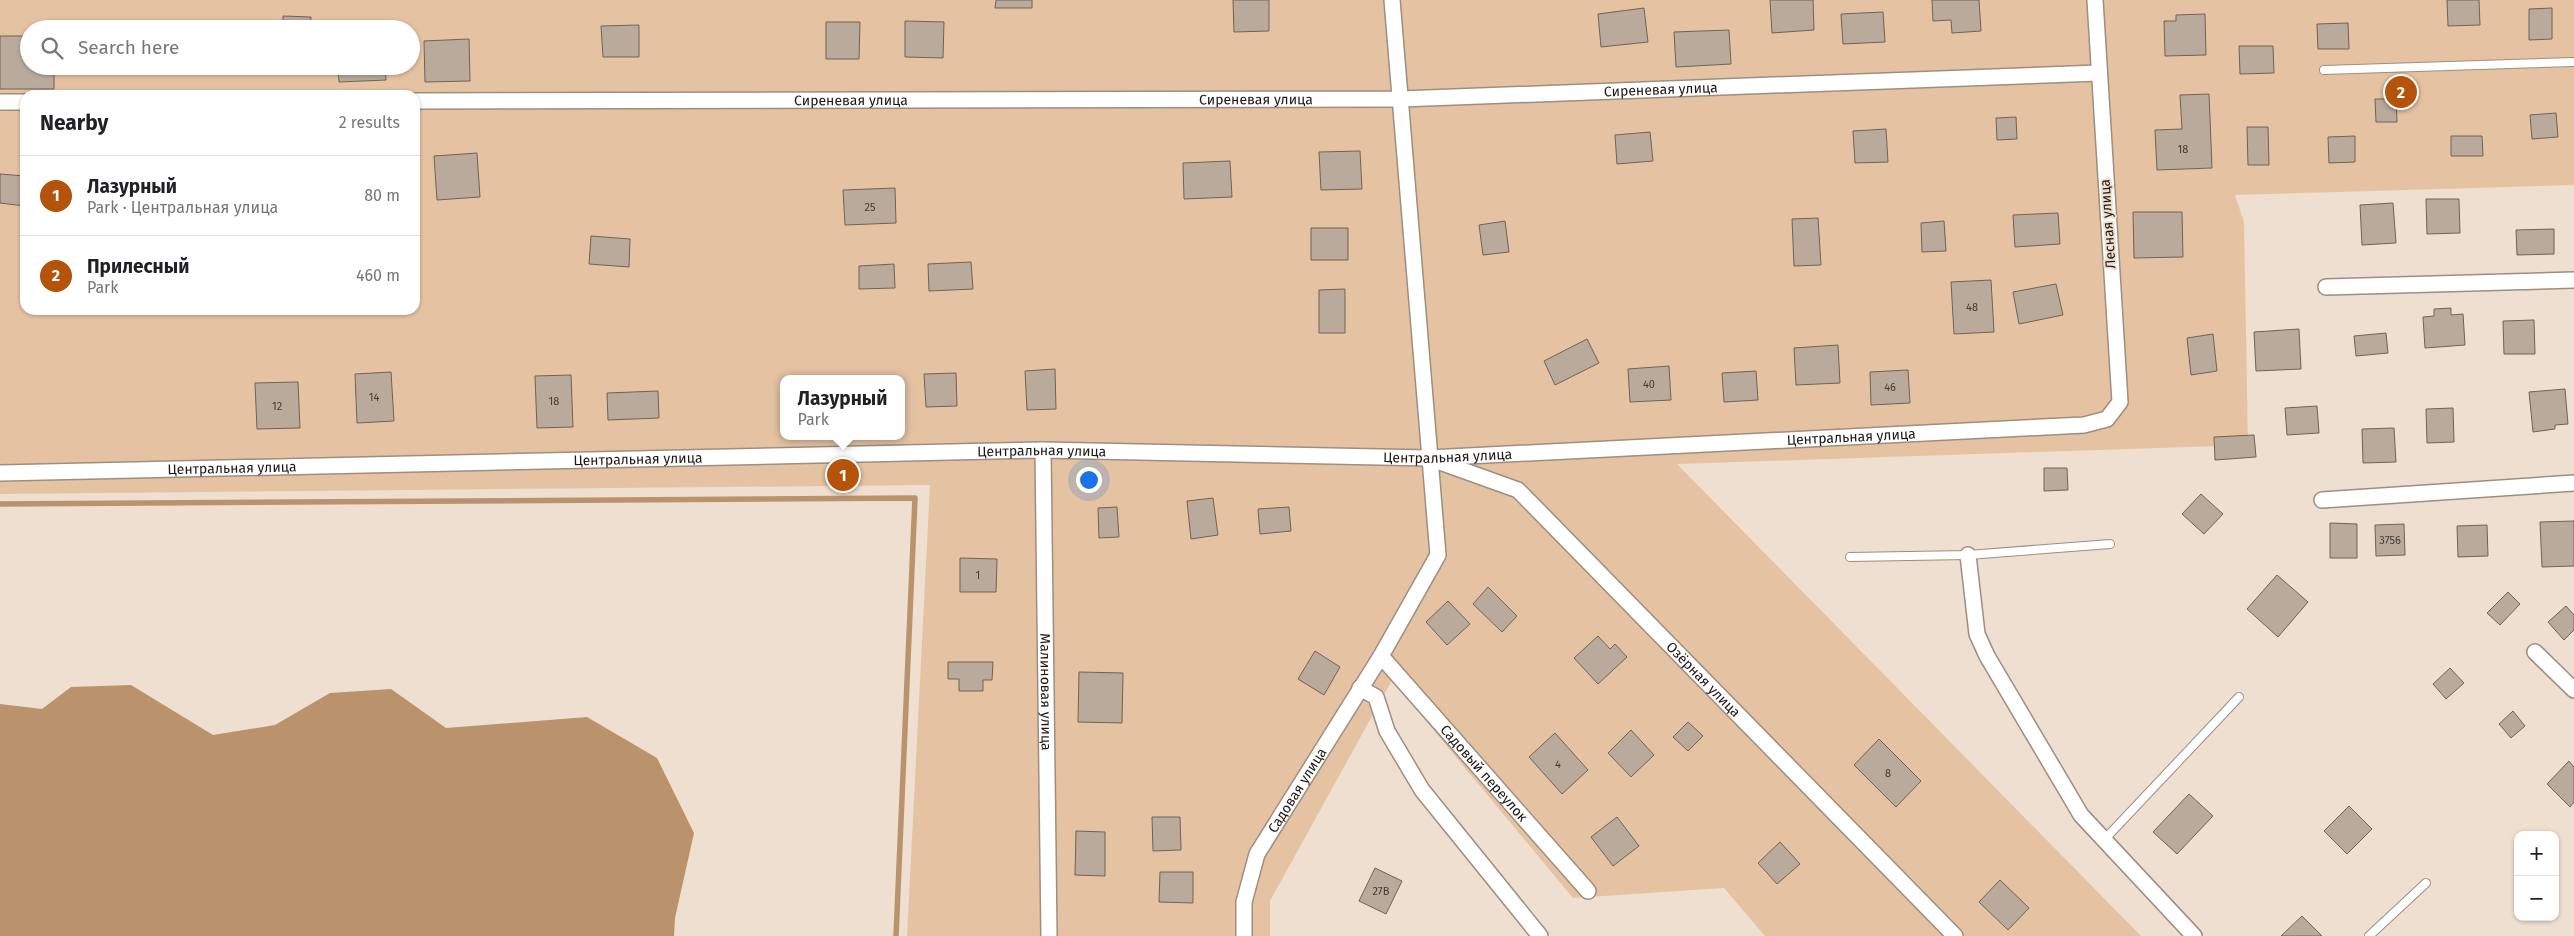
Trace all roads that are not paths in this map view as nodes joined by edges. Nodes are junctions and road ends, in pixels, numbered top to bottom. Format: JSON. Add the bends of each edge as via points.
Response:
{"nodes":[{"id":1,"x":1392,"y":0,"type":"edge"},
{"id":2,"x":2095,"y":0,"type":"edge"},
{"id":3,"x":2574,"y":62,"type":"edge"},
{"id":4,"x":2324,"y":70,"type":"dead end"},
{"id":5,"x":2098,"y":73,"type":"junction"},
{"id":6,"x":1401,"y":99,"type":"junction"},
{"id":7,"x":420,"y":101,"type":"edge"},
{"id":8,"x":0,"y":102,"type":"edge"},
{"id":9,"x":20,"y":102,"type":"edge"},
{"id":10,"x":2574,"y":280,"type":"edge"},
{"id":11,"x":2326,"y":287,"type":"dead end"},
{"id":12,"x":2084,"y":425,"type":"joint"},
{"id":13,"x":1044,"y":450,"type":"junction"},
{"id":14,"x":1429,"y":458,"type":"junction"},
{"id":15,"x":0,"y":473,"type":"edge"},
{"id":16,"x":2574,"y":483,"type":"edge"},
{"id":17,"x":2322,"y":500,"type":"dead end"},
{"id":18,"x":2110,"y":544,"type":"dead end"},
{"id":19,"x":1968,"y":555,"type":"junction"},
{"id":20,"x":1850,"y":557,"type":"dead end"},
{"id":21,"x":2535,"y":652,"type":"dead end"},
{"id":22,"x":1381,"y":656,"type":"junction"},
{"id":23,"x":1360,"y":688,"type":"junction"},
{"id":24,"x":2574,"y":690,"type":"edge"},
{"id":25,"x":2239,"y":697,"type":"dead end"},
{"id":26,"x":2104,"y":840,"type":"junction"},
{"id":27,"x":2426,"y":883,"type":"dead end"},
{"id":28,"x":1588,"y":891,"type":"dead end"},
{"id":29,"x":1049,"y":936,"type":"edge"},
{"id":30,"x":1244,"y":936,"type":"edge"},
{"id":31,"x":1540,"y":936,"type":"edge"},
{"id":32,"x":1955,"y":936,"type":"edge"},
{"id":33,"x":2194,"y":936,"type":"edge"},
{"id":34,"x":2370,"y":936,"type":"edge"}],
"edges":[{"from":1,"to":6,"type":"street","name":"Садовая улица"},
{"from":2,"to":5,"type":"street","name":"Лесная улица"},
{"from":3,"to":4,"type":"lane"},
{"from":5,"to":6,"type":"street","name":"Сиреневая улица"},
{"from":5,"to":12,"type":"street","name":"Лесная улица","via":[[2120,402],[2107,419]]},
{"from":6,"to":7,"type":"street","name":"Сиреневая улица"},
{"from":6,"to":14,"type":"street","name":"Садовая улица"},
{"from":8,"to":9,"type":"street"},
{"from":10,"to":11,"type":"street"},
{"from":12,"to":14,"type":"street","name":"Центральная улица"},
{"from":13,"to":14,"type":"street","name":"Центральная улица"},
{"from":13,"to":15,"type":"street","name":"Центральная улица"},
{"from":13,"to":29,"type":"street","name":"Малиновая улица"},
{"from":14,"to":22,"type":"street","name":"Садовая улица","via":[[1438,555]]},
{"from":14,"to":32,"type":"street","name":"Озёрная улица","via":[[1518,490]]},
{"from":16,"to":17,"type":"street"},
{"from":18,"to":19,"type":"lane"},
{"from":19,"to":20,"type":"lane"},
{"from":19,"to":26,"type":"street","via":[[1978,634],[1987,656],[2081,815]]},
{"from":21,"to":24,"type":"street"},
{"from":22,"to":23,"type":"street","name":"Садовая улица"},
{"from":22,"to":28,"type":"street","name":"Садовый переулок"},
{"from":23,"to":30,"type":"street","name":"Садовая улица","via":[[1257,854],[1244,902]]},
{"from":23,"to":31,"type":"street","via":[[1376,697],[1388,731],[1422,790]]},
{"from":25,"to":26,"type":"lane"},
{"from":26,"to":33,"type":"street"},
{"from":27,"to":34,"type":"lane"}]}
